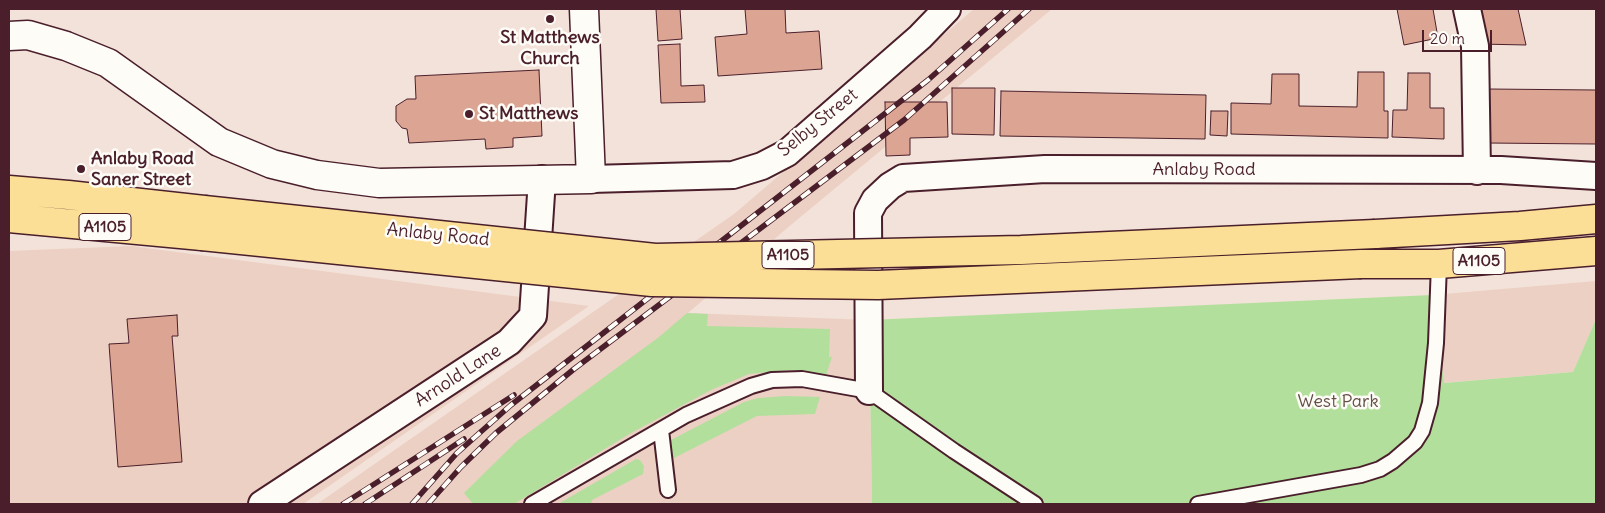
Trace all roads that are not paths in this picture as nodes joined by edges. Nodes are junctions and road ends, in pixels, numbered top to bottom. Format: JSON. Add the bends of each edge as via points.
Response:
{"nodes":[{"id":1,"x":584,"y":9,"type":"edge"},
{"id":2,"x":947,"y":9,"type":"edge"},
{"id":3,"x":1467,"y":9,"type":"edge"},
{"id":4,"x":9,"y":36,"type":"edge"},
{"id":5,"x":1477,"y":171,"type":"junction"},
{"id":6,"x":1596,"y":176,"type":"edge"},
{"id":7,"x":542,"y":179,"type":"junction"},
{"id":8,"x":591,"y":179,"type":"junction"},
{"id":9,"x":9,"y":190,"type":"edge"},
{"id":10,"x":9,"y":218,"type":"edge"},
{"id":11,"x":1596,"y":219,"type":"edge"},
{"id":12,"x":203,"y":223,"type":"junction"},
{"id":13,"x":1596,"y":251,"type":"edge"},
{"id":14,"x":1439,"y":264,"type":"junction"},
{"id":15,"x":869,"y":391,"type":"junction"},
{"id":16,"x":662,"y":430,"type":"junction"},
{"id":17,"x":668,"y":490,"type":"dead end"},
{"id":18,"x":262,"y":504,"type":"edge"},
{"id":19,"x":532,"y":504,"type":"edge"},
{"id":20,"x":1035,"y":504,"type":"edge"},
{"id":21,"x":1198,"y":504,"type":"edge"}],
"edges":[{"from":1,"to":8,"type":"street"},
{"from":2,"to":8,"type":"street","name":"Selby Street","via":[[920,37],[787,153],[762,166],[733,175]]},
{"from":3,"to":5,"type":"street","via":[[1475,46]]},
{"from":4,"to":7,"type":"street","via":[[28,35],[66,46],[108,64],[220,142],[272,164],[317,175],[379,183]]},
{"from":5,"to":6,"type":"street","name":"Anlaby Road"},
{"from":5,"to":15,"type":"street","name":"Anlaby Road","via":[[1045,169],[904,178],[875,200],[868,213]]},
{"from":7,"to":8,"type":"street","name":"Selby Street"},
{"from":7,"to":18,"type":"street","name":"Arnold Lane","via":[[533,316],[510,342]]},
{"from":9,"to":12,"type":"main road","name":"Anlaby Road","number":"A1105","via":[[68,195]]},
{"from":10,"to":12,"type":"main road","name":"Anlaby Road","number":"A1105"},
{"from":11,"to":12,"type":"main road","name":"Anlaby Road","number":"A1105","bridge":true,"via":[[1374,234],[1021,250],[655,258]]},
{"from":12,"to":14,"type":"main road","name":"Anlaby Road","number":"A1105","bridge":true,"via":[[652,282],[878,285],[1361,264]]},
{"from":13,"to":14,"type":"main road","name":"Anlaby Road","number":"A1105"},
{"from":14,"to":21,"type":"lane","via":[[1430,403],[1422,431],[1415,442],[1380,469],[1361,475]]},
{"from":15,"to":16,"type":"lane","via":[[802,379],[772,380],[750,386]]},
{"from":15,"to":20,"type":"lane"},
{"from":16,"to":17,"type":"lane"},
{"from":16,"to":19,"type":"lane"}]}
